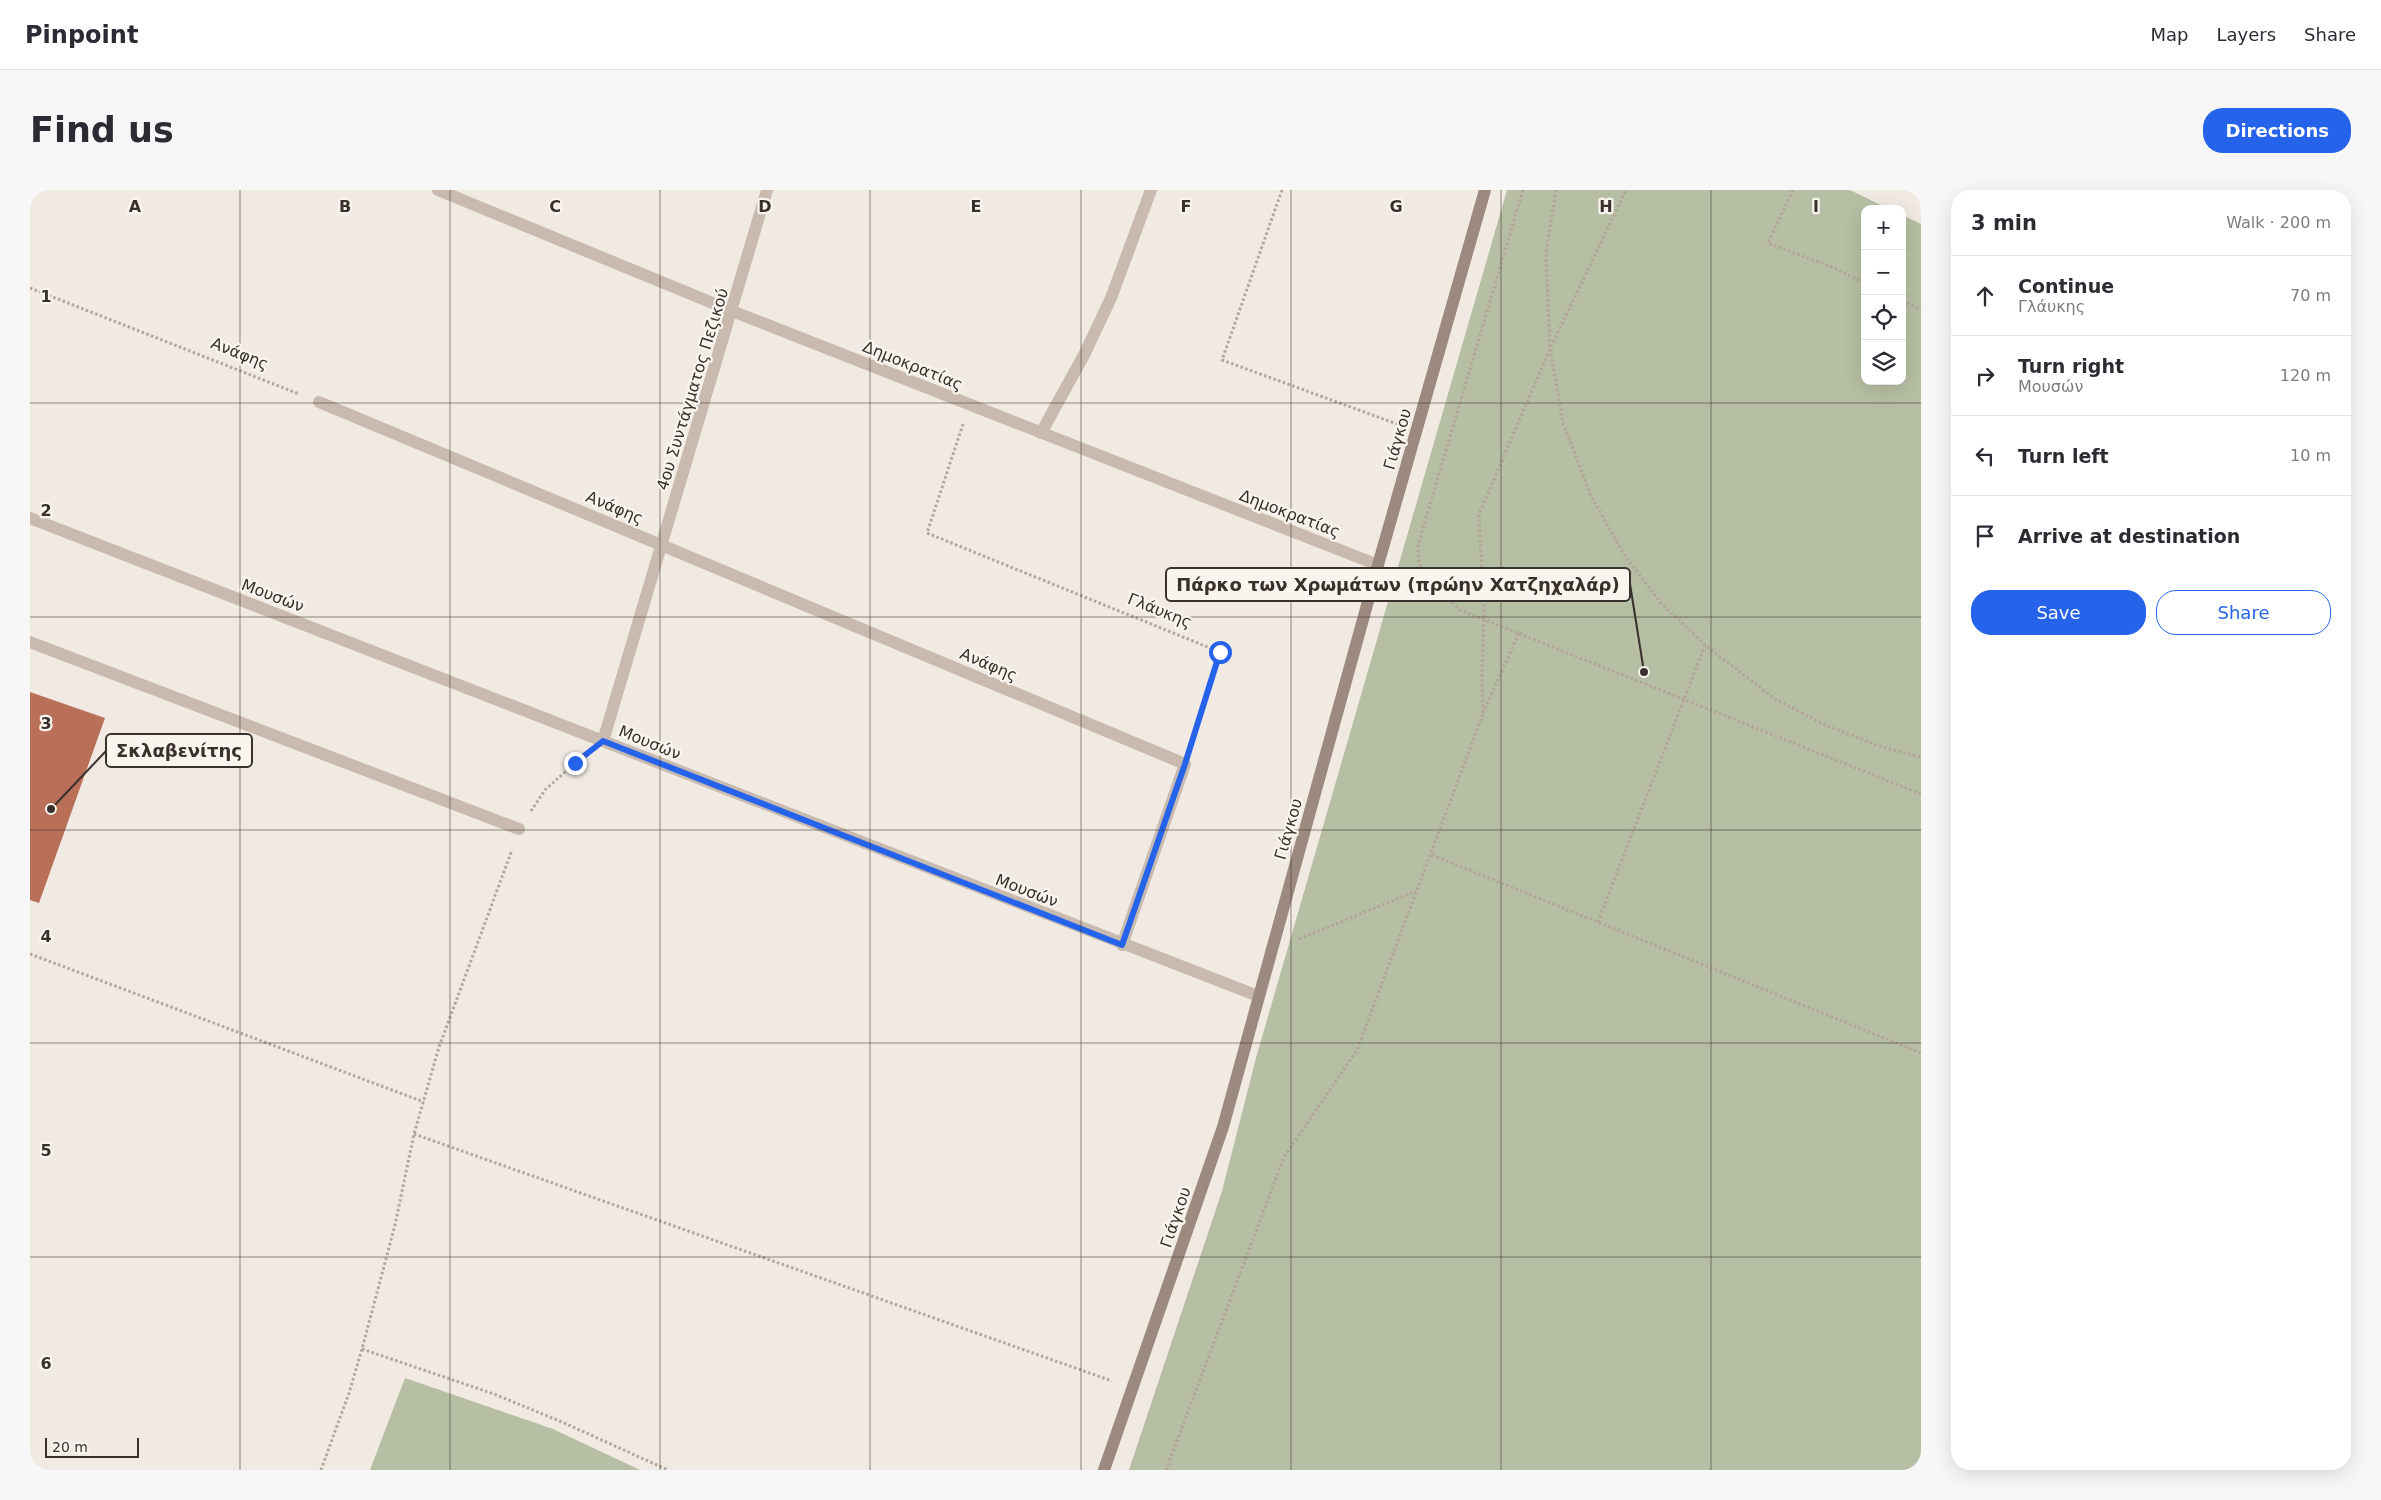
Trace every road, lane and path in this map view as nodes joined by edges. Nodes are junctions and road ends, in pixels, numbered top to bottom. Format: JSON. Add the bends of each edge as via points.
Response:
{"nodes":[{"id":1,"x":438,"y":190,"type":"edge"},
{"id":2,"x":767,"y":190,"type":"edge"},
{"id":3,"x":1152,"y":190,"type":"edge"},
{"id":4,"x":1282,"y":190,"type":"edge"},
{"id":5,"x":1485,"y":190,"type":"edge"},
{"id":6,"x":1523,"y":190,"type":"edge"},
{"id":7,"x":1556,"y":190,"type":"edge"},
{"id":8,"x":1626,"y":190,"type":"edge"},
{"id":9,"x":1793,"y":190,"type":"edge"},
{"id":10,"x":1861,"y":281,"type":"edge"},
{"id":11,"x":30,"y":288,"type":"edge"},
{"id":12,"x":1906,"y":303,"type":"edge"},
{"id":13,"x":1921,"y":310,"type":"edge"},
{"id":14,"x":732,"y":311,"type":"junction"},
{"id":15,"x":1550,"y":349,"type":"junction"},
{"id":16,"x":319,"y":402,"type":"joint"},
{"id":17,"x":969,"y":405,"type":"junction"},
{"id":18,"x":1416,"y":431,"type":"junction"},
{"id":19,"x":1041,"y":433,"type":"junction"},
{"id":20,"x":30,"y":518,"type":"edge"},
{"id":21,"x":662,"y":544,"type":"junction"},
{"id":22,"x":1378,"y":565,"type":"junction"},
{"id":23,"x":1484,"y":619,"type":"junction"},
{"id":24,"x":1519,"y":633,"type":"junction"},
{"id":25,"x":30,"y":642,"type":"edge"},
{"id":26,"x":1706,"y":645,"type":"junction"},
{"id":27,"x":1683,"y":698,"type":"junction"},
{"id":28,"x":1483,"y":714,"type":"junction"},
{"id":29,"x":603,"y":741,"type":"junction"},
{"id":30,"x":1921,"y":757,"type":"edge"},
{"id":31,"x":1185,"y":764,"type":"junction"},
{"id":32,"x":1921,"y":794,"type":"edge"},
{"id":33,"x":520,"y":829,"type":"junction"},
{"id":34,"x":1432,"y":855,"type":"junction"},
{"id":35,"x":1416,"y":890,"type":"junction"},
{"id":36,"x":1598,"y":922,"type":"junction"},
{"id":37,"x":1122,"y":945,"type":"junction"},
{"id":38,"x":1271,"y":950,"type":"junction"},
{"id":39,"x":30,"y":954,"type":"edge"},
{"id":40,"x":1258,"y":996,"type":"junction"},
{"id":41,"x":1921,"y":1052,"type":"edge"},
{"id":42,"x":424,"y":1102,"type":"junction"},
{"id":43,"x":414,"y":1134,"type":"junction"},
{"id":44,"x":362,"y":1349,"type":"junction"},
{"id":45,"x":1133,"y":1388,"type":"junction"},
{"id":46,"x":321,"y":1470,"type":"edge"},
{"id":47,"x":668,"y":1470,"type":"edge"},
{"id":48,"x":1104,"y":1470,"type":"edge"},
{"id":49,"x":1166,"y":1470,"type":"edge"}],
"edges":[{"from":1,"to":14,"type":"street","name":"Δημοκρατίας"},
{"from":2,"to":14,"type":"street","name":"4ου Συντάγματος Πεζικού"},
{"from":3,"to":19,"type":"street","via":[[1104,314]]},
{"from":4,"to":18,"type":"path","via":[[1222,360]]},
{"from":5,"to":18,"type":"street","name":"Γιάγκου"},
{"from":6,"to":23,"type":"path","via":[[1418,545],[1420,564],[1439,591],[1460,610]]},
{"from":7,"to":15,"type":"path","via":[[1546,253]]},
{"from":8,"to":15,"type":"path"},
{"from":9,"to":10,"type":"path","via":[[1768,243]]},
{"from":11,"to":16,"type":"path","name":"Ανάφης"},
{"from":12,"to":13,"type":"path"},
{"from":14,"to":17,"type":"street","name":"Δημοκρατίας"},
{"from":14,"to":21,"type":"street","name":"4ου Συντάγματος Πεζικού"},
{"from":15,"to":23,"type":"path","via":[[1478,514]]},
{"from":15,"to":26,"type":"path","via":[[1563,423],[1591,496],[1631,564],[1661,603]]},
{"from":16,"to":21,"type":"street","name":"Ανάφης"},
{"from":17,"to":19,"type":"street","name":"Δημοκρατίας"},
{"from":17,"to":31,"type":"path","name":"Γλάυκης","via":[[927,533],[1220,652]]},
{"from":18,"to":22,"type":"street","name":"Γιάγκου"},
{"from":19,"to":22,"type":"street","name":"Δημοκρατίας"},
{"from":20,"to":29,"type":"street","name":"Μουσών"},
{"from":21,"to":29,"type":"street","name":"4ου Συντάγματος Πεζικού"},
{"from":21,"to":31,"type":"street","name":"Ανάφης"},
{"from":22,"to":38,"type":"street","name":"Γιάγκου"},
{"from":23,"to":24,"type":"path"},
{"from":23,"to":28,"type":"path"},
{"from":24,"to":27,"type":"path"},
{"from":24,"to":28,"type":"path"},
{"from":25,"to":33,"type":"street"},
{"from":26,"to":27,"type":"path"},
{"from":26,"to":30,"type":"path","via":[[1775,699],[1825,725],[1882,747]]},
{"from":27,"to":32,"type":"path"},
{"from":27,"to":36,"type":"path"},
{"from":28,"to":34,"type":"path"},
{"from":29,"to":33,"type":"path","via":[[545,790]]},
{"from":29,"to":37,"type":"street","name":"Μουσών"},
{"from":31,"to":37,"type":"street"},
{"from":33,"to":42,"type":"path","via":[[439,1047]]},
{"from":34,"to":35,"type":"path"},
{"from":34,"to":36,"type":"path"},
{"from":35,"to":38,"type":"path"},
{"from":35,"to":49,"type":"path","via":[[1357,1050],[1284,1157]]},
{"from":36,"to":41,"type":"path"},
{"from":37,"to":40,"type":"street","name":"Μουσών"},
{"from":38,"to":40,"type":"street","name":"Γιάγκου"},
{"from":39,"to":42,"type":"path"},
{"from":40,"to":45,"type":"street","name":"Γιάγκου","via":[[1223,1127]]},
{"from":42,"to":43,"type":"path"},
{"from":43,"to":44,"type":"path","via":[[395,1225]]},
{"from":43,"to":45,"type":"path"},
{"from":44,"to":46,"type":"path"},
{"from":44,"to":47,"type":"path","via":[[494,1394]]},
{"from":45,"to":48,"type":"street","name":"Γιάγκου"}]}
